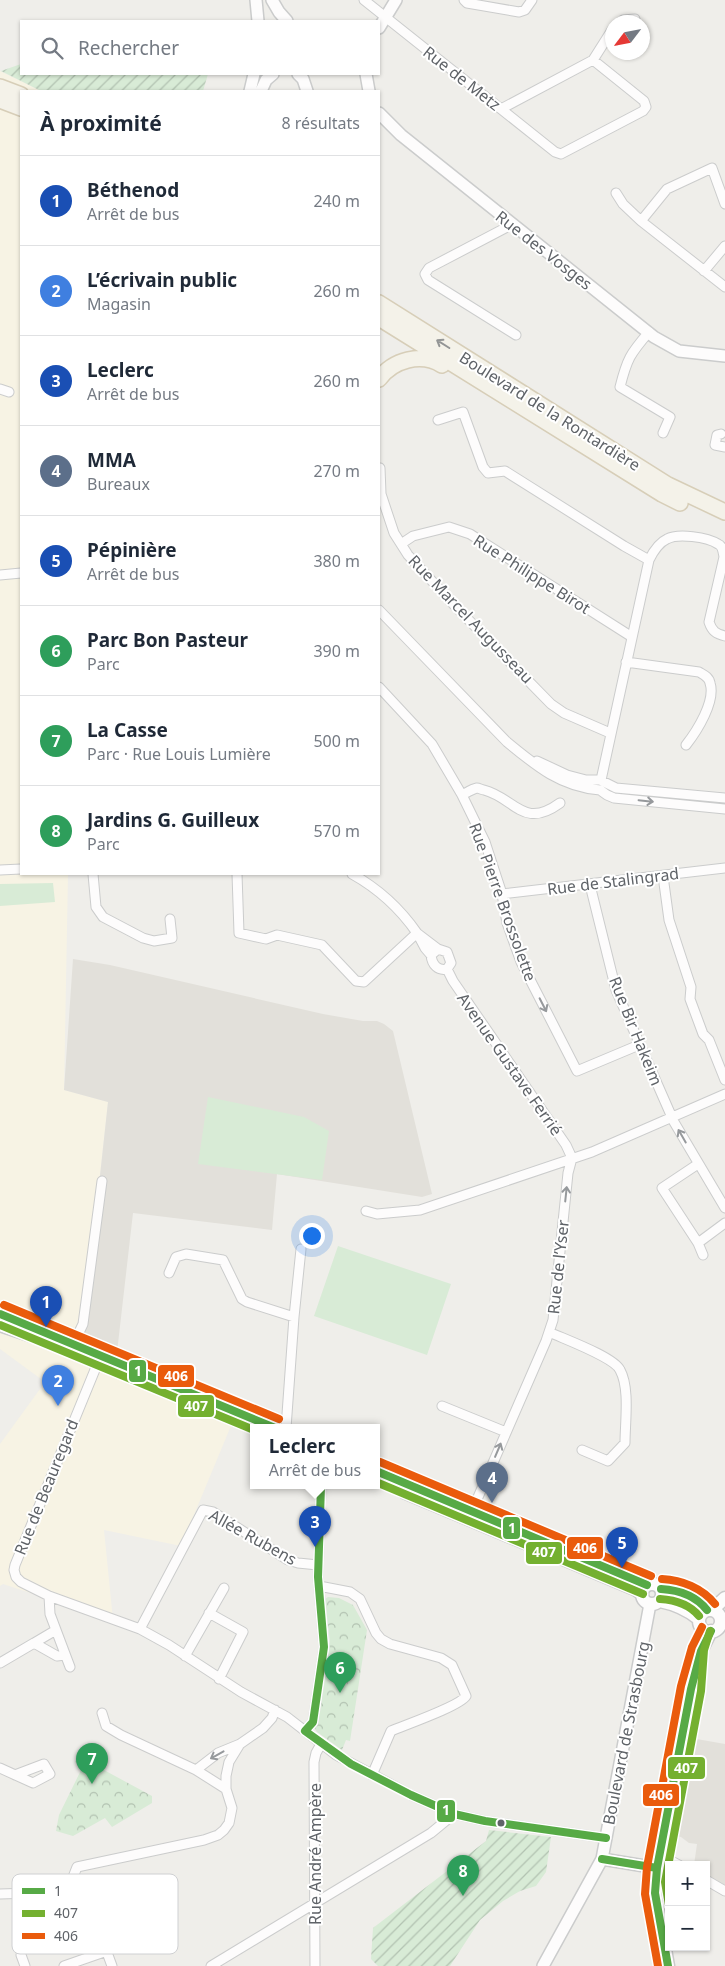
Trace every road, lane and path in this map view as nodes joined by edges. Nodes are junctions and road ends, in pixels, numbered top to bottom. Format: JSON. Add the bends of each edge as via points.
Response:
{"nodes":[{"id":1,"x":256,"y":0,"type":"edge"},
{"id":2,"x":272,"y":0,"type":"edge"},
{"id":3,"x":364,"y":0,"type":"edge"},
{"id":4,"x":396,"y":0,"type":"edge"},
{"id":5,"x":464,"y":0,"type":"edge"},
{"id":6,"x":532,"y":0,"type":"edge"},
{"id":7,"x":385,"y":17,"type":"junction"},
{"id":8,"x":258,"y":20,"type":"edge"},
{"id":9,"x":286,"y":20,"type":"edge"},
{"id":10,"x":380,"y":26,"type":"edge"},
{"id":11,"x":605,"y":41,"type":"edge"},
{"id":12,"x":593,"y":60,"type":"junction"},
{"id":13,"x":254,"y":75,"type":"edge"},
{"id":14,"x":272,"y":75,"type":"edge"},
{"id":15,"x":299,"y":75,"type":"edge"},
{"id":16,"x":310,"y":75,"type":"edge"},
{"id":17,"x":366,"y":75,"type":"edge"},
{"id":18,"x":0,"y":87,"type":"edge"},
{"id":19,"x":250,"y":90,"type":"edge"},
{"id":20,"x":261,"y":90,"type":"edge"},
{"id":21,"x":307,"y":90,"type":"edge"},
{"id":22,"x":307,"y":90,"type":"edge"},
{"id":23,"x":368,"y":90,"type":"edge"},
{"id":24,"x":20,"y":95,"type":"edge"},
{"id":25,"x":0,"y":100,"type":"edge"},
{"id":26,"x":20,"y":108,"type":"edge"},
{"id":27,"x":502,"y":109,"type":"junction"},
{"id":28,"x":380,"y":113,"type":"edge"},
{"id":29,"x":616,"y":193,"type":"dead end"},
{"id":30,"x":725,"y":204,"type":"edge"},
{"id":31,"x":641,"y":221,"type":"junction"},
{"id":32,"x":511,"y":225,"type":"junction"},
{"id":33,"x":725,"y":246,"type":"edge"},
{"id":34,"x":704,"y":271,"type":"junction"},
{"id":35,"x":725,"y":287,"type":"edge"},
{"id":36,"x":380,"y":295,"type":"edge"},
{"id":37,"x":380,"y":305,"type":"edge"},
{"id":38,"x":380,"y":319,"type":"edge"},
{"id":39,"x":424,"y":332,"type":"junction"},
{"id":40,"x":649,"y":332,"type":"junction"},
{"id":41,"x":516,"y":335,"type":"dead end"},
{"id":42,"x":725,"y":356,"type":"edge"},
{"id":43,"x":380,"y":378,"type":"edge"},
{"id":44,"x":504,"y":397,"type":"junction"},
{"id":45,"x":438,"y":420,"type":"dead end"},
{"id":46,"x":663,"y":433,"type":"dead end"},
{"id":47,"x":721,"y":434,"type":"dead end"},
{"id":48,"x":725,"y":447,"type":"edge"},
{"id":49,"x":380,"y":468,"type":"edge"},
{"id":50,"x":725,"y":512,"type":"edge"},
{"id":51,"x":725,"y":523,"type":"edge"},
{"id":52,"x":401,"y":544,"type":"junction"},
{"id":53,"x":724,"y":550,"type":"edge"},
{"id":54,"x":649,"y":560,"type":"junction"},
{"id":55,"x":20,"y":573,"type":"edge"},
{"id":56,"x":0,"y":575,"type":"edge"},
{"id":57,"x":380,"y":605,"type":"edge"},
{"id":58,"x":380,"y":611,"type":"edge"},
{"id":59,"x":725,"y":636,"type":"edge"},
{"id":60,"x":632,"y":637,"type":"junction"},
{"id":61,"x":407,"y":638,"type":"junction"},
{"id":62,"x":626,"y":662,"type":"junction"},
{"id":63,"x":380,"y":688,"type":"edge"},
{"id":64,"x":610,"y":734,"type":"junction"},
{"id":65,"x":686,"y":745,"type":"dead end"},
{"id":66,"x":599,"y":781,"type":"junction"},
{"id":67,"x":462,"y":795,"type":"junction"},
{"id":68,"x":725,"y":798,"type":"edge"},
{"id":69,"x":560,"y":803,"type":"dead end"},
{"id":70,"x":725,"y":809,"type":"edge"},
{"id":71,"x":725,"y":868,"type":"edge"},
{"id":72,"x":20,"y":869,"type":"edge"},
{"id":73,"x":0,"y":870,"type":"edge"},
{"id":74,"x":92,"y":875,"type":"edge"},
{"id":75,"x":236,"y":875,"type":"edge"},
{"id":76,"x":354,"y":875,"type":"edge"},
{"id":77,"x":663,"y":876,"type":"junction"},
{"id":78,"x":590,"y":885,"type":"junction"},
{"id":79,"x":502,"y":894,"type":"junction"},
{"id":80,"x":170,"y":919,"type":"dead end"},
{"id":81,"x":417,"y":933,"type":"junction"},
{"id":82,"x":434,"y":952,"type":"junction"},
{"id":83,"x":447,"y":969,"type":"junction"},
{"id":84,"x":640,"y":1045,"type":"junction"},
{"id":85,"x":725,"y":1080,"type":"edge"},
{"id":86,"x":725,"y":1094,"type":"edge"},
{"id":87,"x":672,"y":1117,"type":"junction"},
{"id":88,"x":572,"y":1158,"type":"junction"},
{"id":89,"x":698,"y":1164,"type":"junction"},
{"id":90,"x":102,"y":1181,"type":"dead end"},
{"id":91,"x":725,"y":1208,"type":"edge"},
{"id":92,"x":366,"y":1211,"type":"dead end"},
{"id":93,"x":725,"y":1223,"type":"edge"},
{"id":94,"x":698,"y":1243,"type":"junction"},
{"id":95,"x":301,"y":1249,"type":"dead end"},
{"id":96,"x":703,"y":1255,"type":"dead end"},
{"id":97,"x":168,"y":1273,"type":"dead end"},
{"id":98,"x":0,"y":1314,"type":"edge"},
{"id":99,"x":294,"y":1317,"type":"junction"},
{"id":100,"x":0,"y":1318,"type":"edge"},
{"id":101,"x":0,"y":1325,"type":"edge"},
{"id":102,"x":549,"y":1332,"type":"junction"},
{"id":103,"x":72,"y":1348,"type":"junction"},
{"id":104,"x":99,"y":1359,"type":"junction"},
{"id":105,"x":442,"y":1406,"type":"dead end"},
{"id":106,"x":265,"y":1424,"type":"edge"},
{"id":107,"x":286,"y":1424,"type":"edge"},
{"id":108,"x":250,"y":1426,"type":"edge"},
{"id":109,"x":506,"y":1432,"type":"junction"},
{"id":110,"x":582,"y":1450,"type":"dead end"},
{"id":111,"x":380,"y":1473,"type":"edge"},
{"id":112,"x":380,"y":1482,"type":"edge"},
{"id":113,"x":321,"y":1489,"type":"edge"},
{"id":114,"x":472,"y":1511,"type":"junction"},
{"id":115,"x":457,"y":1514,"type":"junction"},
{"id":116,"x":318,"y":1565,"type":"junction"},
{"id":117,"x":319,"y":1586,"type":"junction"},
{"id":118,"x":224,"y":1588,"type":"dead end"},
{"id":119,"x":652,"y":1595,"type":"junction"},
{"id":120,"x":49,"y":1596,"type":"junction"},
{"id":121,"x":725,"y":1598,"type":"edge"},
{"id":122,"x":209,"y":1613,"type":"junction"},
{"id":123,"x":715,"y":1619,"type":"edge"},
{"id":124,"x":140,"y":1629,"type":"junction"},
{"id":125,"x":56,"y":1630,"type":"junction"},
{"id":126,"x":34,"y":1643,"type":"junction"},
{"id":127,"x":65,"y":1655,"type":"junction"},
{"id":128,"x":185,"y":1656,"type":"junction"},
{"id":129,"x":0,"y":1663,"type":"edge"},
{"id":130,"x":70,"y":1667,"type":"dead end"},
{"id":131,"x":219,"y":1678,"type":"junction"},
{"id":132,"x":275,"y":1710,"type":"junction"},
{"id":133,"x":102,"y":1714,"type":"dead end"},
{"id":134,"x":305,"y":1731,"type":"junction"},
{"id":135,"x":240,"y":1744,"type":"junction"},
{"id":136,"x":322,"y":1744,"type":"junction"},
{"id":137,"x":0,"y":1768,"type":"edge"},
{"id":138,"x":196,"y":1770,"type":"junction"},
{"id":139,"x":15,"y":1775,"type":"dead end"},
{"id":140,"x":372,"y":1775,"type":"junction"},
{"id":141,"x":226,"y":1789,"type":"junction"},
{"id":142,"x":454,"y":1814,"type":"junction"},
{"id":143,"x":606,"y":1838,"type":"junction"},
{"id":144,"x":660,"y":1855,"type":"junction"},
{"id":145,"x":602,"y":1859,"type":"junction"},
{"id":146,"x":671,"y":1861,"type":"edge"},
{"id":147,"x":657,"y":1868,"type":"junction"},
{"id":148,"x":74,"y":1874,"type":"edge"},
{"id":149,"x":710,"y":1882,"type":"edge"},
{"id":150,"x":725,"y":1891,"type":"edge"},
{"id":151,"x":316,"y":1902,"type":"junction"},
{"id":152,"x":98,"y":1954,"type":"edge"},
{"id":153,"x":108,"y":1954,"type":"edge"},
{"id":154,"x":21,"y":1956,"type":"dead end"},
{"id":155,"x":25,"y":1966,"type":"edge"},
{"id":156,"x":64,"y":1966,"type":"edge"},
{"id":157,"x":112,"y":1966,"type":"edge"},
{"id":158,"x":211,"y":1966,"type":"edge"},
{"id":159,"x":315,"y":1966,"type":"edge"},
{"id":160,"x":543,"y":1966,"type":"edge"},
{"id":161,"x":668,"y":1966,"type":"edge"}],
"edges":[{"from":1,"to":8,"type":"street"},
{"from":2,"to":9,"type":"street"},
{"from":3,"to":7,"type":"street","name":"Rue de Metz"},
{"from":4,"to":7,"type":"street"},
{"from":5,"to":6,"type":"street","via":[[519,12],[525,10]]},
{"from":7,"to":10,"type":"street"},
{"from":7,"to":27,"type":"street","name":"Rue de Metz"},
{"from":11,"to":12,"type":"street"},
{"from":12,"to":27,"type":"street"},
{"from":12,"to":27,"type":"street","name":"Rue de Metz","via":[[644,101],[646,107],[643,111],[561,154]]},
{"from":13,"to":19,"type":"street"},
{"from":14,"to":20,"type":"street"},
{"from":15,"to":21,"type":"street"},
{"from":16,"to":22,"type":"street"},
{"from":17,"to":23,"type":"street"},
{"from":18,"to":24,"type":"main road"},
{"from":25,"to":26,"type":"main road"},
{"from":28,"to":32,"type":"street","name":"Rue des Vosges","via":[[401,135]]},
{"from":29,"to":31,"type":"street"},
{"from":30,"to":31,"type":"street","via":[[712,168],[667,188]]},
{"from":31,"to":34,"type":"street"},
{"from":32,"to":40,"type":"street","name":"Rue des Vosges"},
{"from":32,"to":41,"type":"street","via":[[429,268],[425,274],[428,280]]},
{"from":33,"to":34,"type":"street"},
{"from":34,"to":35,"type":"street"},
{"from":36,"to":39,"type":"street"},
{"from":37,"to":39,"type":"main road","name":"Boulevard de la Rontardière"},
{"from":38,"to":44,"type":"main road","name":"Boulevard de la Rontardière"},
{"from":50,"to":39,"type":"main road","name":"Boulevard de la Rontardière","one_way":true,"via":[[668,485]]},
{"from":40,"to":42,"type":"street","name":"Rue des Vosges","via":[[679,351]]},
{"from":40,"to":46,"type":"street","via":[[627,361],[620,387],[670,417]]},
{"from":43,"to":44,"type":"main road","via":[[392,366],[422,358]]},
{"from":44,"to":51,"type":"main road","name":"Boulevard de la Rontardière","via":[[662,494]]},
{"from":45,"to":54,"type":"street","via":[[463,412],[488,473],[505,471]]},
{"from":47,"to":48,"type":"street","via":[[717,435],[715,445]]},
{"from":49,"to":52,"type":"street","name":"Rue Marcel Augusseau","via":[[381,494]]},
{"from":52,"to":60,"type":"street","name":"Rue Philippe Birot","via":[[413,536],[449,527],[470,534]]},
{"from":52,"to":64,"type":"street","name":"Rue Marcel Augusseau","via":[[454,605],[552,704]]},
{"from":53,"to":54,"type":"street","via":[[718,544],[685,535],[676,536],[659,545]]},
{"from":53,"to":59,"type":"street","via":[[709,622],[716,634]]},
{"from":54,"to":60,"type":"street"},
{"from":55,"to":56,"type":"street"},
{"from":57,"to":61,"type":"street"},
{"from":58,"to":61,"type":"street"},
{"from":60,"to":62,"type":"street"},
{"from":61,"to":66,"type":"street","via":[[507,742],[544,771],[580,788]]},
{"from":62,"to":64,"type":"street"},
{"from":62,"to":65,"type":"street","via":[[699,672],[708,678],[711,684],[706,710]]},
{"from":63,"to":67,"type":"street","name":"Rue Pierre Brossolette","via":[[432,744]]},
{"from":64,"to":66,"type":"street"},
{"from":66,"to":68,"type":"street","via":[[625,790]]},
{"from":66,"to":70,"type":"street","one_way":true,"via":[[607,795],[614,798]]},
{"from":67,"to":69,"type":"street","via":[[477,788],[530,814],[549,812]]},
{"from":67,"to":79,"type":"street","name":"Rue Pierre Brossolette","via":[[485,842]]},
{"from":71,"to":77,"type":"street","name":"Rue de Stalingrad"},
{"from":72,"to":73,"type":"street"},
{"from":74,"to":80,"type":"street","via":[[96,907],[112,924],[154,941],[172,938]]},
{"from":75,"to":81,"type":"street","via":[[239,932],[266,939],[277,935],[322,945],[356,981],[364,982]]},
{"from":76,"to":81,"type":"street","via":[[390,899]]},
{"from":77,"to":78,"type":"street","name":"Rue de Stalingrad"},
{"from":77,"to":85,"type":"street","via":[[669,920],[691,987],[690,999]]},
{"from":78,"to":79,"type":"street","name":"Rue de Stalingrad"},
{"from":78,"to":84,"type":"street","name":"Rue Bir Hakeim","via":[[616,990]]},
{"from":79,"to":84,"type":"street","name":"Rue Pierre Brossolette","one_way":true,"via":[[507,923],[521,962],[577,1071]]},
{"from":81,"to":82,"type":"street"},
{"from":82,"to":83,"type":"street","via":[[431,961],[438,968]]},
{"from":82,"to":83,"type":"street","via":[[447,952],[450,966]]},
{"from":83,"to":88,"type":"street","name":"Avenue Gustave Ferrié"},
{"from":84,"to":87,"type":"street","name":"Rue Bir Hakeim"},
{"from":86,"to":87,"type":"street"},
{"from":87,"to":88,"type":"street"},
{"from":89,"to":87,"type":"street","name":"Rue Bir Hakeim","one_way":true},
{"from":88,"to":92,"type":"street","via":[[420,1210],[377,1214]]},
{"from":102,"to":88,"type":"street","name":"Rue de l’Yser","one_way":true},
{"from":89,"to":91,"type":"street","name":"Rue Bir Hakeim"},
{"from":89,"to":94,"type":"street","via":[[662,1188]]},
{"from":90,"to":103,"type":"street","via":[[84,1324]]},
{"from":93,"to":94,"type":"street"},
{"from":94,"to":96,"type":"street"},
{"from":95,"to":99,"type":"street"},
{"from":97,"to":99,"type":"street","via":[[176,1257],[186,1254],[223,1260],[242,1299]]},
{"from":98,"to":100,"type":"main road"},
{"from":98,"to":103,"type":"main road"},
{"from":99,"to":107,"type":"street"},
{"from":101,"to":103,"type":"main road"},
{"from":102,"to":109,"type":"street","name":"Rue de l’Yser"},
{"from":102,"to":110,"type":"street","via":[[612,1360],[620,1368],[624,1382],[624,1443],[608,1461]]},
{"from":103,"to":104,"type":"main road"},
{"from":104,"to":106,"type":"main road"},
{"from":104,"to":108,"type":"main road"},
{"from":104,"to":120,"type":"street","name":"Rue de Beauregard","via":[[15,1565],[16,1577],[21,1582]]},
{"from":105,"to":109,"type":"street"},
{"from":114,"to":109,"type":"street","name":"Rue de l’Yser","one_way":true},
{"from":111,"to":114,"type":"main road"},
{"from":112,"to":115,"type":"main road"},
{"from":113,"to":116,"type":"street"},
{"from":114,"to":115,"type":"street"},
{"from":114,"to":119,"type":"main road"},
{"from":115,"to":119,"type":"main road"},
{"from":116,"to":117,"type":"street"},
{"from":116,"to":124,"type":"street","name":"Allée Rubens","via":[[288,1560],[213,1512],[204,1510]]},
{"from":117,"to":134,"type":"street","via":[[324,1647],[313,1722]]},
{"from":117,"to":140,"type":"street","via":[[350,1592],[360,1599],[381,1639],[441,1658],[452,1665],[466,1696],[464,1700],[391,1731]]},
{"from":118,"to":122,"type":"street"},
{"from":119,"to":123,"type":"main road"},
{"from":119,"to":143,"type":"street","name":"Boulevard de Strasbourg"},
{"from":120,"to":124,"type":"street","name":"Rue de Beauregard"},
{"from":120,"to":125,"type":"street","via":[[50,1614]]},
{"from":121,"to":123,"type":"main road"},
{"from":122,"to":128,"type":"street"},
{"from":122,"to":131,"type":"street","via":[[242,1632]]},
{"from":123,"to":144,"type":"main road","via":[[699,1630]]},
{"from":124,"to":128,"type":"street","name":"Rue de Beauregard"},
{"from":125,"to":126,"type":"street"},
{"from":125,"to":127,"type":"street"},
{"from":126,"to":127,"type":"street","via":[[57,1656]]},
{"from":126,"to":129,"type":"street"},
{"from":127,"to":130,"type":"street"},
{"from":128,"to":131,"type":"street","name":"Rue de Beauregard"},
{"from":131,"to":132,"type":"street","name":"Rue de Beauregard"},
{"from":132,"to":134,"type":"street","name":"Rue de Beauregard"},
{"from":132,"to":135,"type":"street","via":[[269,1722]]},
{"from":133,"to":138,"type":"street","via":[[106,1726],[121,1735]]},
{"from":134,"to":136,"type":"street","name":"Rue de Beauregard"},
{"from":135,"to":138,"type":"street","one_way":true,"via":[[218,1753]]},
{"from":135,"to":141,"type":"street","via":[[229,1762]]},
{"from":136,"to":140,"type":"street","name":"Rue de Beauregard"},
{"from":136,"to":151,"type":"street","name":"Rue André Ampère","via":[[314,1762]]},
{"from":137,"to":139,"type":"street"},
{"from":138,"to":141,"type":"street"},
{"from":140,"to":142,"type":"street","name":"Rue de Beauregard"},
{"from":141,"to":148,"type":"street","via":[[232,1808],[229,1823],[218,1835],[169,1849],[77,1867]]},
{"from":142,"to":143,"type":"street","name":"Rue de Beauregard"},
{"from":142,"to":151,"type":"street","via":[[431,1833]]},
{"from":143,"to":145,"type":"street","name":"Boulevard de Strasbourg"},
{"from":144,"to":146,"type":"street"},
{"from":144,"to":147,"type":"main road"},
{"from":145,"to":147,"type":"street"},
{"from":145,"to":160,"type":"street","name":"Boulevard de Strasbourg"},
{"from":147,"to":161,"type":"main road","via":[[656,1893]]},
{"from":149,"to":150,"type":"street"},
{"from":151,"to":158,"type":"street"},
{"from":151,"to":159,"type":"street","name":"Rue André Ampère"},
{"from":152,"to":156,"type":"street"},
{"from":153,"to":157,"type":"street"},
{"from":154,"to":155,"type":"street"}]}
